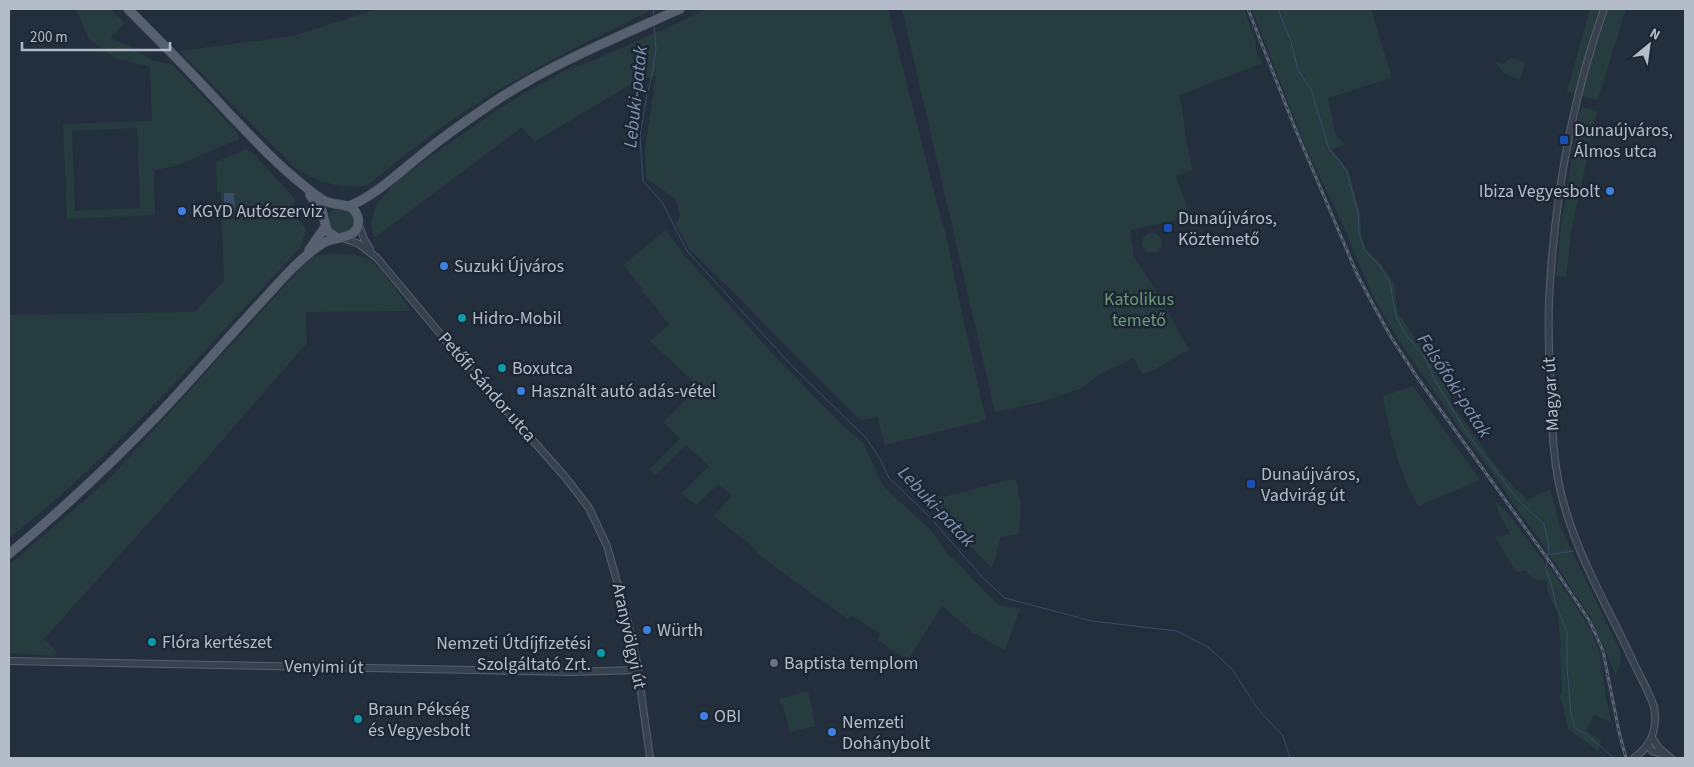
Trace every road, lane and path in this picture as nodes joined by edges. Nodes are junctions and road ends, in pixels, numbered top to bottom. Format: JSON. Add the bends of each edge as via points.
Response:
{"nodes":[{"id":1,"x":128,"y":9,"type":"edge"},
{"id":2,"x":680,"y":9,"type":"edge"},
{"id":3,"x":1604,"y":9,"type":"edge"},
{"id":4,"x":386,"y":182,"type":"junction"},
{"id":5,"x":300,"y":183,"type":"junction"},
{"id":6,"x":336,"y":205,"type":"junction"},
{"id":7,"x":349,"y":206,"type":"junction"},
{"id":8,"x":324,"y":217,"type":"junction"},
{"id":9,"x":358,"y":221,"type":"junction"},
{"id":10,"x":325,"y":227,"type":"junction"},
{"id":11,"x":340,"y":238,"type":"junction"},
{"id":12,"x":377,"y":258,"type":"junction"},
{"id":13,"x":302,"y":260,"type":"junction"},
{"id":14,"x":594,"y":518,"type":"joint"},
{"id":15,"x":9,"y":554,"type":"edge"},
{"id":16,"x":9,"y":660,"type":"edge"},
{"id":17,"x":638,"y":670,"type":"junction"},
{"id":18,"x":1652,"y":738,"type":"junction"},
{"id":19,"x":1648,"y":745,"type":"junction"},
{"id":20,"x":1658,"y":751,"type":"junction"},
{"id":21,"x":1636,"y":757,"type":"edge"},
{"id":22,"x":1669,"y":757,"type":"edge"},
{"id":23,"x":650,"y":758,"type":"edge"}],
"edges":[{"from":1,"to":5,"type":"main road"},
{"from":2,"to":4,"type":"main road","via":[[580,54],[512,91]]},
{"from":3,"to":18,"type":"street","name":"Magyar út","via":[[1572,127],[1554,238],[1549,301],[1553,439],[1560,488],[1575,538],[1651,699],[1656,718]]},
{"from":4,"to":7,"type":"main road"},
{"from":4,"to":9,"type":"main road","via":[[364,205]]},
{"from":5,"to":6,"type":"main road","via":[[322,200]]},
{"from":5,"to":8,"type":"main road"},
{"from":6,"to":7,"type":"main road"},
{"from":6,"to":8,"type":"main road"},
{"from":7,"to":9,"type":"main road"},
{"from":8,"to":10,"type":"main road"},
{"from":9,"to":11,"type":"main road","via":[[354,233]]},
{"from":9,"to":12,"type":"street","name":"Petőfi Sándor utca","via":[[364,239]]},
{"from":10,"to":11,"type":"main road","via":[[330,234]]},
{"from":10,"to":13,"type":"main road"},
{"from":11,"to":12,"type":"street","name":"Petőfi Sándor utca","via":[[359,244]]},
{"from":11,"to":13,"type":"main road","via":[[324,243]]},
{"from":12,"to":14,"type":"street","name":"Petőfi Sándor utca","via":[[566,478]]},
{"from":13,"to":15,"type":"main road","via":[[160,413],[86,487]]},
{"from":14,"to":17,"type":"street","name":"Aranyvölgyi út","via":[[618,581]]},
{"from":16,"to":17,"type":"street","name":"Venyimi út","via":[[569,672]]},
{"from":17,"to":23,"type":"street","name":"Aranyvölgyi út"},
{"from":18,"to":19,"type":"street","name":"Magyar út"},
{"from":18,"to":20,"type":"street"},
{"from":19,"to":20,"type":"street"},
{"from":19,"to":21,"type":"street","name":"Magyar út"},
{"from":20,"to":21,"type":"street"},
{"from":20,"to":22,"type":"street"}]}
